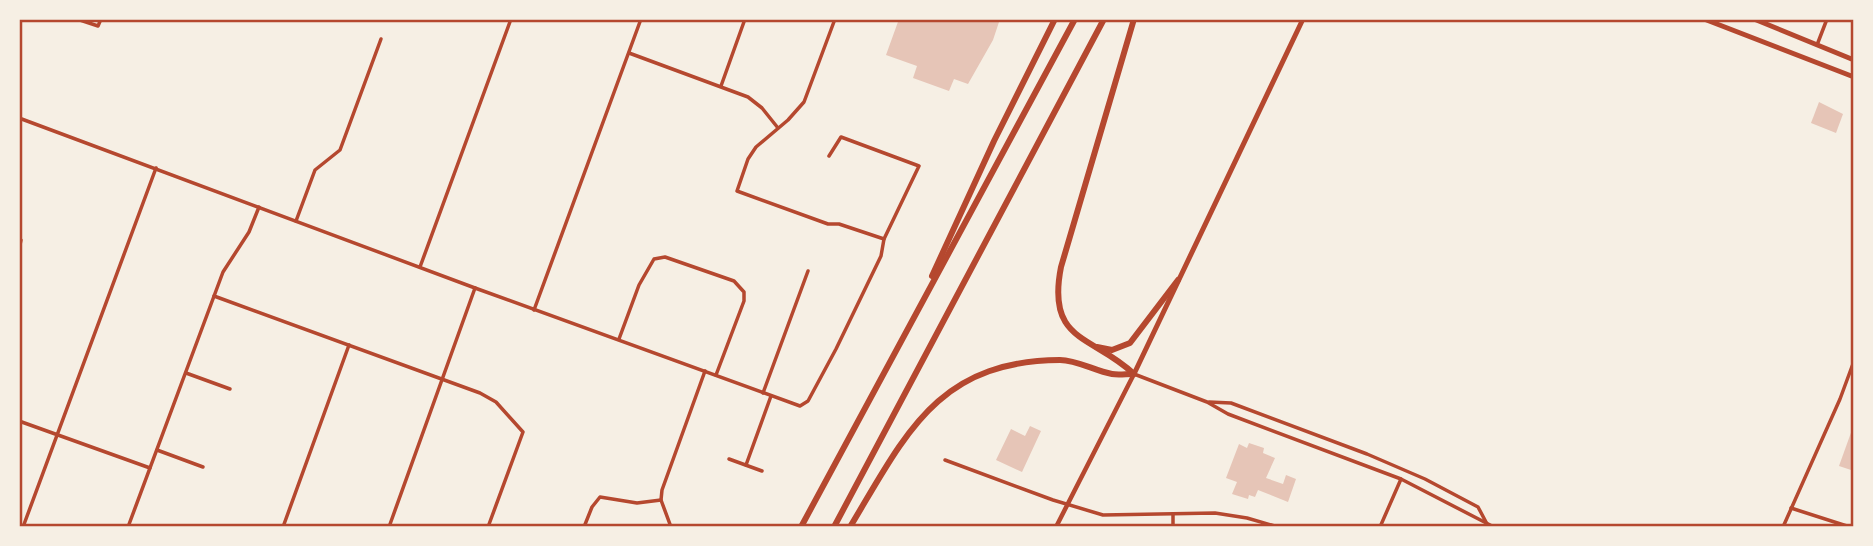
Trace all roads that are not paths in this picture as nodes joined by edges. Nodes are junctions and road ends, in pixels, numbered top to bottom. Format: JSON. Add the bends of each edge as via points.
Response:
{"nodes":[{"id":1,"x":77,"y":19,"type":"edge"},
{"id":2,"x":102,"y":19,"type":"edge"},
{"id":3,"x":511,"y":19,"type":"edge"},
{"id":4,"x":641,"y":19,"type":"edge"},
{"id":5,"x":745,"y":19,"type":"edge"},
{"id":6,"x":835,"y":19,"type":"edge"},
{"id":7,"x":1055,"y":19,"type":"edge"},
{"id":8,"x":1075,"y":19,"type":"edge"},
{"id":9,"x":1104,"y":19,"type":"edge"},
{"id":10,"x":1133,"y":19,"type":"edge"},
{"id":11,"x":1303,"y":19,"type":"edge"},
{"id":12,"x":1704,"y":19,"type":"edge"},
{"id":13,"x":1754,"y":19,"type":"edge"},
{"id":14,"x":1827,"y":19,"type":"edge"},
{"id":15,"x":381,"y":39,"type":"dead end"},
{"id":16,"x":1817,"y":45,"type":"junction"},
{"id":17,"x":629,"y":54,"type":"junction"},
{"id":18,"x":1854,"y":60,"type":"edge"},
{"id":19,"x":1854,"y":77,"type":"edge"},
{"id":20,"x":721,"y":87,"type":"junction"},
{"id":21,"x":19,"y":118,"type":"edge"},
{"id":22,"x":778,"y":128,"type":"junction"},
{"id":23,"x":829,"y":156,"type":"dead end"},
{"id":24,"x":156,"y":168,"type":"junction"},
{"id":25,"x":259,"y":207,"type":"junction"},
{"id":26,"x":296,"y":221,"type":"junction"},
{"id":27,"x":20,"y":239,"type":"edge"},
{"id":28,"x":884,"y":239,"type":"junction"},
{"id":29,"x":19,"y":250,"type":"edge"},
{"id":30,"x":420,"y":267,"type":"junction"},
{"id":31,"x":808,"y":271,"type":"dead end"},
{"id":32,"x":1178,"y":280,"type":"junction"},
{"id":33,"x":475,"y":288,"type":"junction"},
{"id":34,"x":214,"y":296,"type":"junction"},
{"id":35,"x":534,"y":310,"type":"junction"},
{"id":36,"x":909,"y":325,"type":"junction"},
{"id":37,"x":619,"y":339,"type":"junction"},
{"id":38,"x":349,"y":345,"type":"junction"},
{"id":39,"x":1091,"y":346,"type":"junction"},
{"id":40,"x":1854,"y":361,"type":"edge"},
{"id":41,"x":705,"y":371,"type":"junction"},
{"id":42,"x":186,"y":373,"type":"junction"},
{"id":43,"x":1134,"y":374,"type":"junction"},
{"id":44,"x":716,"y":375,"type":"junction"},
{"id":45,"x":442,"y":379,"type":"junction"},
{"id":46,"x":230,"y":389,"type":"dead end"},
{"id":47,"x":763,"y":393,"type":"junction"},
{"id":48,"x":771,"y":396,"type":"junction"},
{"id":49,"x":1207,"y":402,"type":"junction"},
{"id":50,"x":19,"y":421,"type":"edge"},
{"id":51,"x":57,"y":434,"type":"junction"},
{"id":52,"x":157,"y":450,"type":"junction"},
{"id":53,"x":729,"y":459,"type":"dead end"},
{"id":54,"x":945,"y":460,"type":"dead end"},
{"id":55,"x":746,"y":465,"type":"junction"},
{"id":56,"x":203,"y":467,"type":"dead end"},
{"id":57,"x":150,"y":468,"type":"junction"},
{"id":58,"x":762,"y":471,"type":"dead end"},
{"id":59,"x":1401,"y":480,"type":"junction"},
{"id":60,"x":661,"y":500,"type":"junction"},
{"id":61,"x":1067,"y":504,"type":"junction"},
{"id":62,"x":1791,"y":508,"type":"junction"},
{"id":63,"x":1173,"y":514,"type":"junction"},
{"id":64,"x":1487,"y":522,"type":"junction"},
{"id":65,"x":23,"y":527,"type":"edge"},
{"id":66,"x":128,"y":527,"type":"edge"},
{"id":67,"x":283,"y":527,"type":"edge"},
{"id":68,"x":388,"y":527,"type":"edge"},
{"id":69,"x":488,"y":527,"type":"edge"},
{"id":70,"x":584,"y":527,"type":"edge"},
{"id":71,"x":671,"y":527,"type":"edge"},
{"id":72,"x":801,"y":527,"type":"edge"},
{"id":73,"x":834,"y":527,"type":"edge"},
{"id":74,"x":850,"y":527,"type":"edge"},
{"id":75,"x":1056,"y":527,"type":"edge"},
{"id":76,"x":1173,"y":527,"type":"edge"},
{"id":77,"x":1278,"y":527,"type":"edge"},
{"id":78,"x":1380,"y":527,"type":"edge"},
{"id":79,"x":1494,"y":527,"type":"edge"},
{"id":80,"x":1783,"y":527,"type":"edge"},
{"id":81,"x":1850,"y":527,"type":"edge"}],
"edges":[{"from":1,"to":2,"type":"street","via":[[98,26]]},
{"from":3,"to":30,"type":"street"},
{"from":4,"to":17,"type":"street"},
{"from":5,"to":20,"type":"street"},
{"from":6,"to":22,"type":"street","via":[[804,102]]},
{"from":7,"to":36,"type":"highway"},
{"from":8,"to":36,"type":"highway"},
{"from":9,"to":73,"type":"highway"},
{"from":10,"to":39,"type":"highway","via":[[1058,282],[1065,320],[1076,336]]},
{"from":11,"to":32,"type":"main road"},
{"from":12,"to":19,"type":"main road"},
{"from":13,"to":16,"type":"main road"},
{"from":14,"to":16,"type":"street"},
{"from":15,"to":26,"type":"street","via":[[340,150],[315,170]]},
{"from":16,"to":18,"type":"main road"},
{"from":17,"to":20,"type":"street"},
{"from":17,"to":35,"type":"street"},
{"from":20,"to":22,"type":"street","via":[[756,103]]},
{"from":21,"to":24,"type":"street"},
{"from":22,"to":28,"type":"street","via":[[752,153],[737,191]]},
{"from":23,"to":28,"type":"street","via":[[841,137],[919,166]]},
{"from":24,"to":25,"type":"street"},
{"from":24,"to":51,"type":"street"},
{"from":25,"to":26,"type":"street"},
{"from":25,"to":34,"type":"street"},
{"from":26,"to":30,"type":"street"},
{"from":27,"to":29,"type":"street"},
{"from":28,"to":48,"type":"street","via":[[881,256],[808,401],[803,405]]},
{"from":30,"to":33,"type":"street"},
{"from":31,"to":47,"type":"street"},
{"from":32,"to":39,"type":"highway","via":[[1130,344],[1112,350]]},
{"from":32,"to":43,"type":"main road"},
{"from":33,"to":35,"type":"street"},
{"from":33,"to":45,"type":"street"},
{"from":34,"to":38,"type":"street"},
{"from":34,"to":42,"type":"street"},
{"from":35,"to":37,"type":"street"},
{"from":36,"to":72,"type":"highway"},
{"from":37,"to":41,"type":"street"},
{"from":37,"to":44,"type":"street","via":[[639,285],[657,257],[734,281],[744,292],[744,301]]},
{"from":38,"to":45,"type":"street"},
{"from":38,"to":67,"type":"street"},
{"from":39,"to":43,"type":"highway"},
{"from":40,"to":62,"type":"street"},
{"from":41,"to":44,"type":"street"},
{"from":41,"to":60,"type":"street"},
{"from":42,"to":46,"type":"street"},
{"from":42,"to":52,"type":"street"},
{"from":43,"to":49,"type":"street"},
{"from":43,"to":61,"type":"main road"},
{"from":43,"to":74,"type":"highway","via":[[1114,375],[1064,360],[1025,361],[969,380],[939,398],[906,435]]},
{"from":44,"to":47,"type":"street"},
{"from":45,"to":68,"type":"street"},
{"from":45,"to":69,"type":"street","via":[[489,397],[523,432]]},
{"from":47,"to":48,"type":"street"},
{"from":48,"to":55,"type":"street"},
{"from":49,"to":59,"type":"street"},
{"from":49,"to":64,"type":"street","via":[[1231,403],[1399,467],[1478,508]]},
{"from":50,"to":51,"type":"street"},
{"from":51,"to":57,"type":"street"},
{"from":51,"to":65,"type":"street"},
{"from":52,"to":56,"type":"street"},
{"from":52,"to":57,"type":"street"},
{"from":53,"to":55,"type":"street"},
{"from":54,"to":61,"type":"street"},
{"from":55,"to":58,"type":"street"},
{"from":57,"to":66,"type":"street"},
{"from":59,"to":64,"type":"street"},
{"from":59,"to":78,"type":"street"},
{"from":60,"to":70,"type":"street","via":[[637,503],[600,497]]},
{"from":60,"to":71,"type":"street"},
{"from":61,"to":63,"type":"street","via":[[1115,517]]},
{"from":61,"to":75,"type":"main road"},
{"from":62,"to":80,"type":"street"},
{"from":62,"to":81,"type":"street"},
{"from":63,"to":76,"type":"street"},
{"from":63,"to":77,"type":"street","via":[[1223,514]]},
{"from":64,"to":79,"type":"street"}]}
